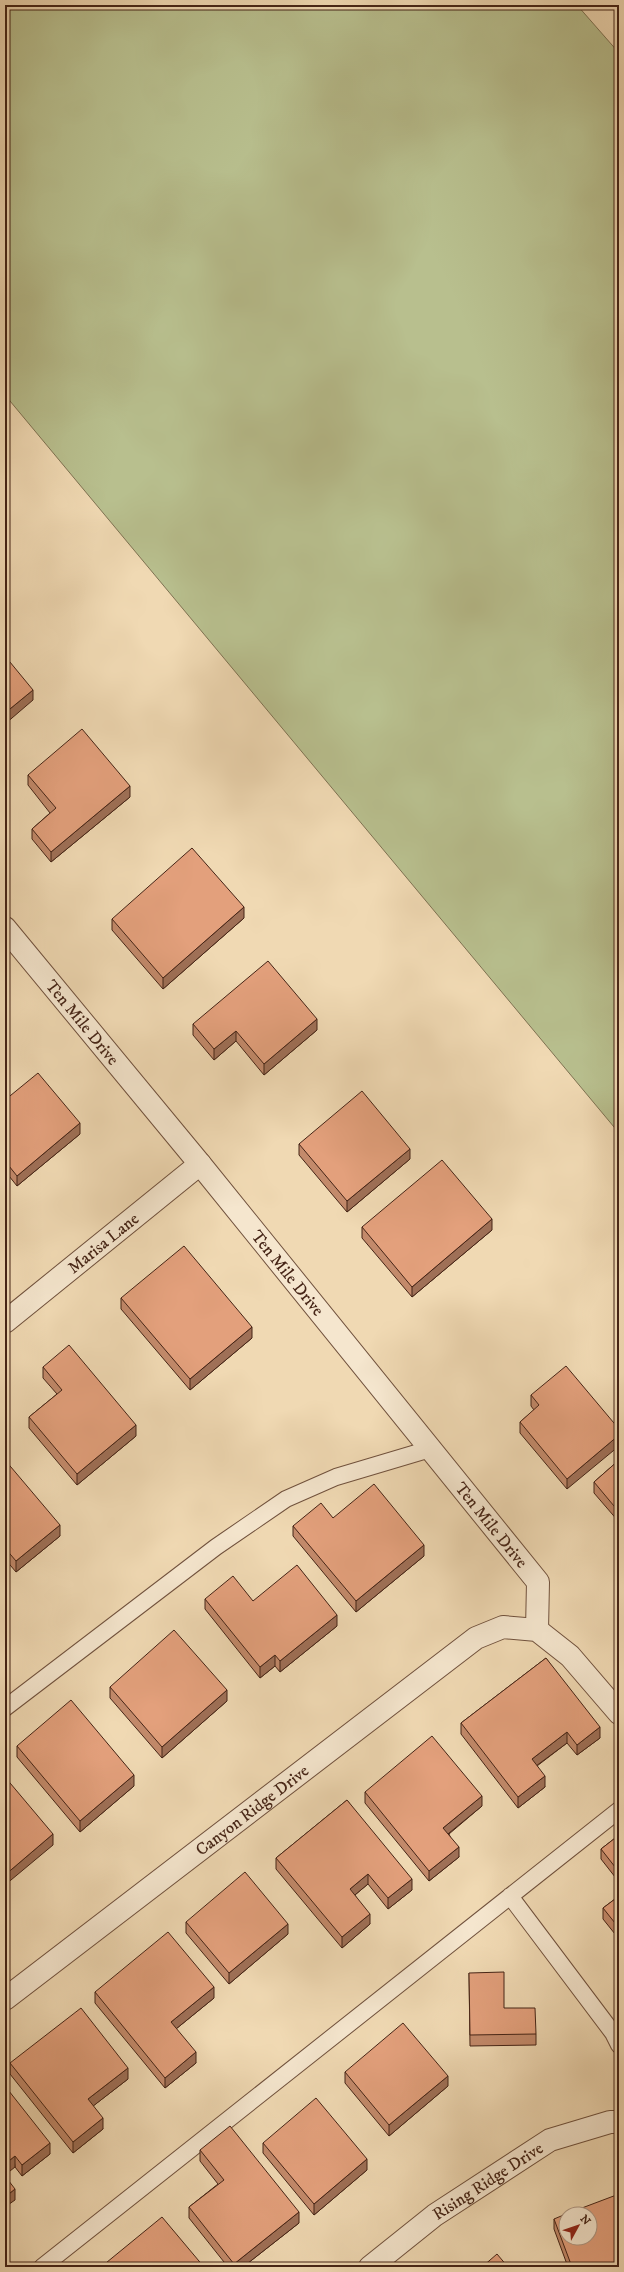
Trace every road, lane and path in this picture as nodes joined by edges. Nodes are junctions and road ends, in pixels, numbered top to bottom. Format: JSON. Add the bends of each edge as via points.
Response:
{"nodes":[{"id":1,"x":5,"y":928,"type":"edge"},
{"id":2,"x":200,"y":1164,"type":"junction"},
{"id":3,"x":5,"y":1322,"type":"edge"},
{"id":4,"x":430,"y":1449,"type":"junction"},
{"id":5,"x":537,"y":1630,"type":"junction"},
{"id":6,"x":5,"y":1708,"type":"edge"},
{"id":7,"x":619,"y":1713,"type":"edge"},
{"id":8,"x":619,"y":1810,"type":"edge"},
{"id":9,"x":510,"y":1896,"type":"junction"},
{"id":10,"x":5,"y":1999,"type":"edge"},
{"id":11,"x":619,"y":2045,"type":"edge"},
{"id":12,"x":619,"y":2122,"type":"edge"},
{"id":13,"x":42,"y":2267,"type":"edge"},
{"id":14,"x":370,"y":2267,"type":"edge"}],
"edges":[{"from":1,"to":2,"type":"street","name":"Ten Mile Drive"},
{"from":2,"to":3,"type":"street","name":"Marisa Lane"},
{"from":2,"to":4,"type":"street","name":"Ten Mile Drive"},
{"from":4,"to":5,"type":"street","name":"Ten Mile Drive","via":[[538,1582]]},
{"from":4,"to":6,"type":"lane","via":[[336,1477],[286,1499],[216,1547]]},
{"from":5,"to":7,"type":"street","via":[[570,1656]]},
{"from":5,"to":10,"type":"street","name":"Canyon Ridge Drive","via":[[503,1627],[476,1638]]},
{"from":8,"to":9,"type":"lane"},
{"from":9,"to":11,"type":"lane"},
{"from":9,"to":13,"type":"lane"},
{"from":12,"to":14,"type":"street","name":"Rising Ridge Drive","via":[[610,2122],[550,2140],[435,2215]]}]}
